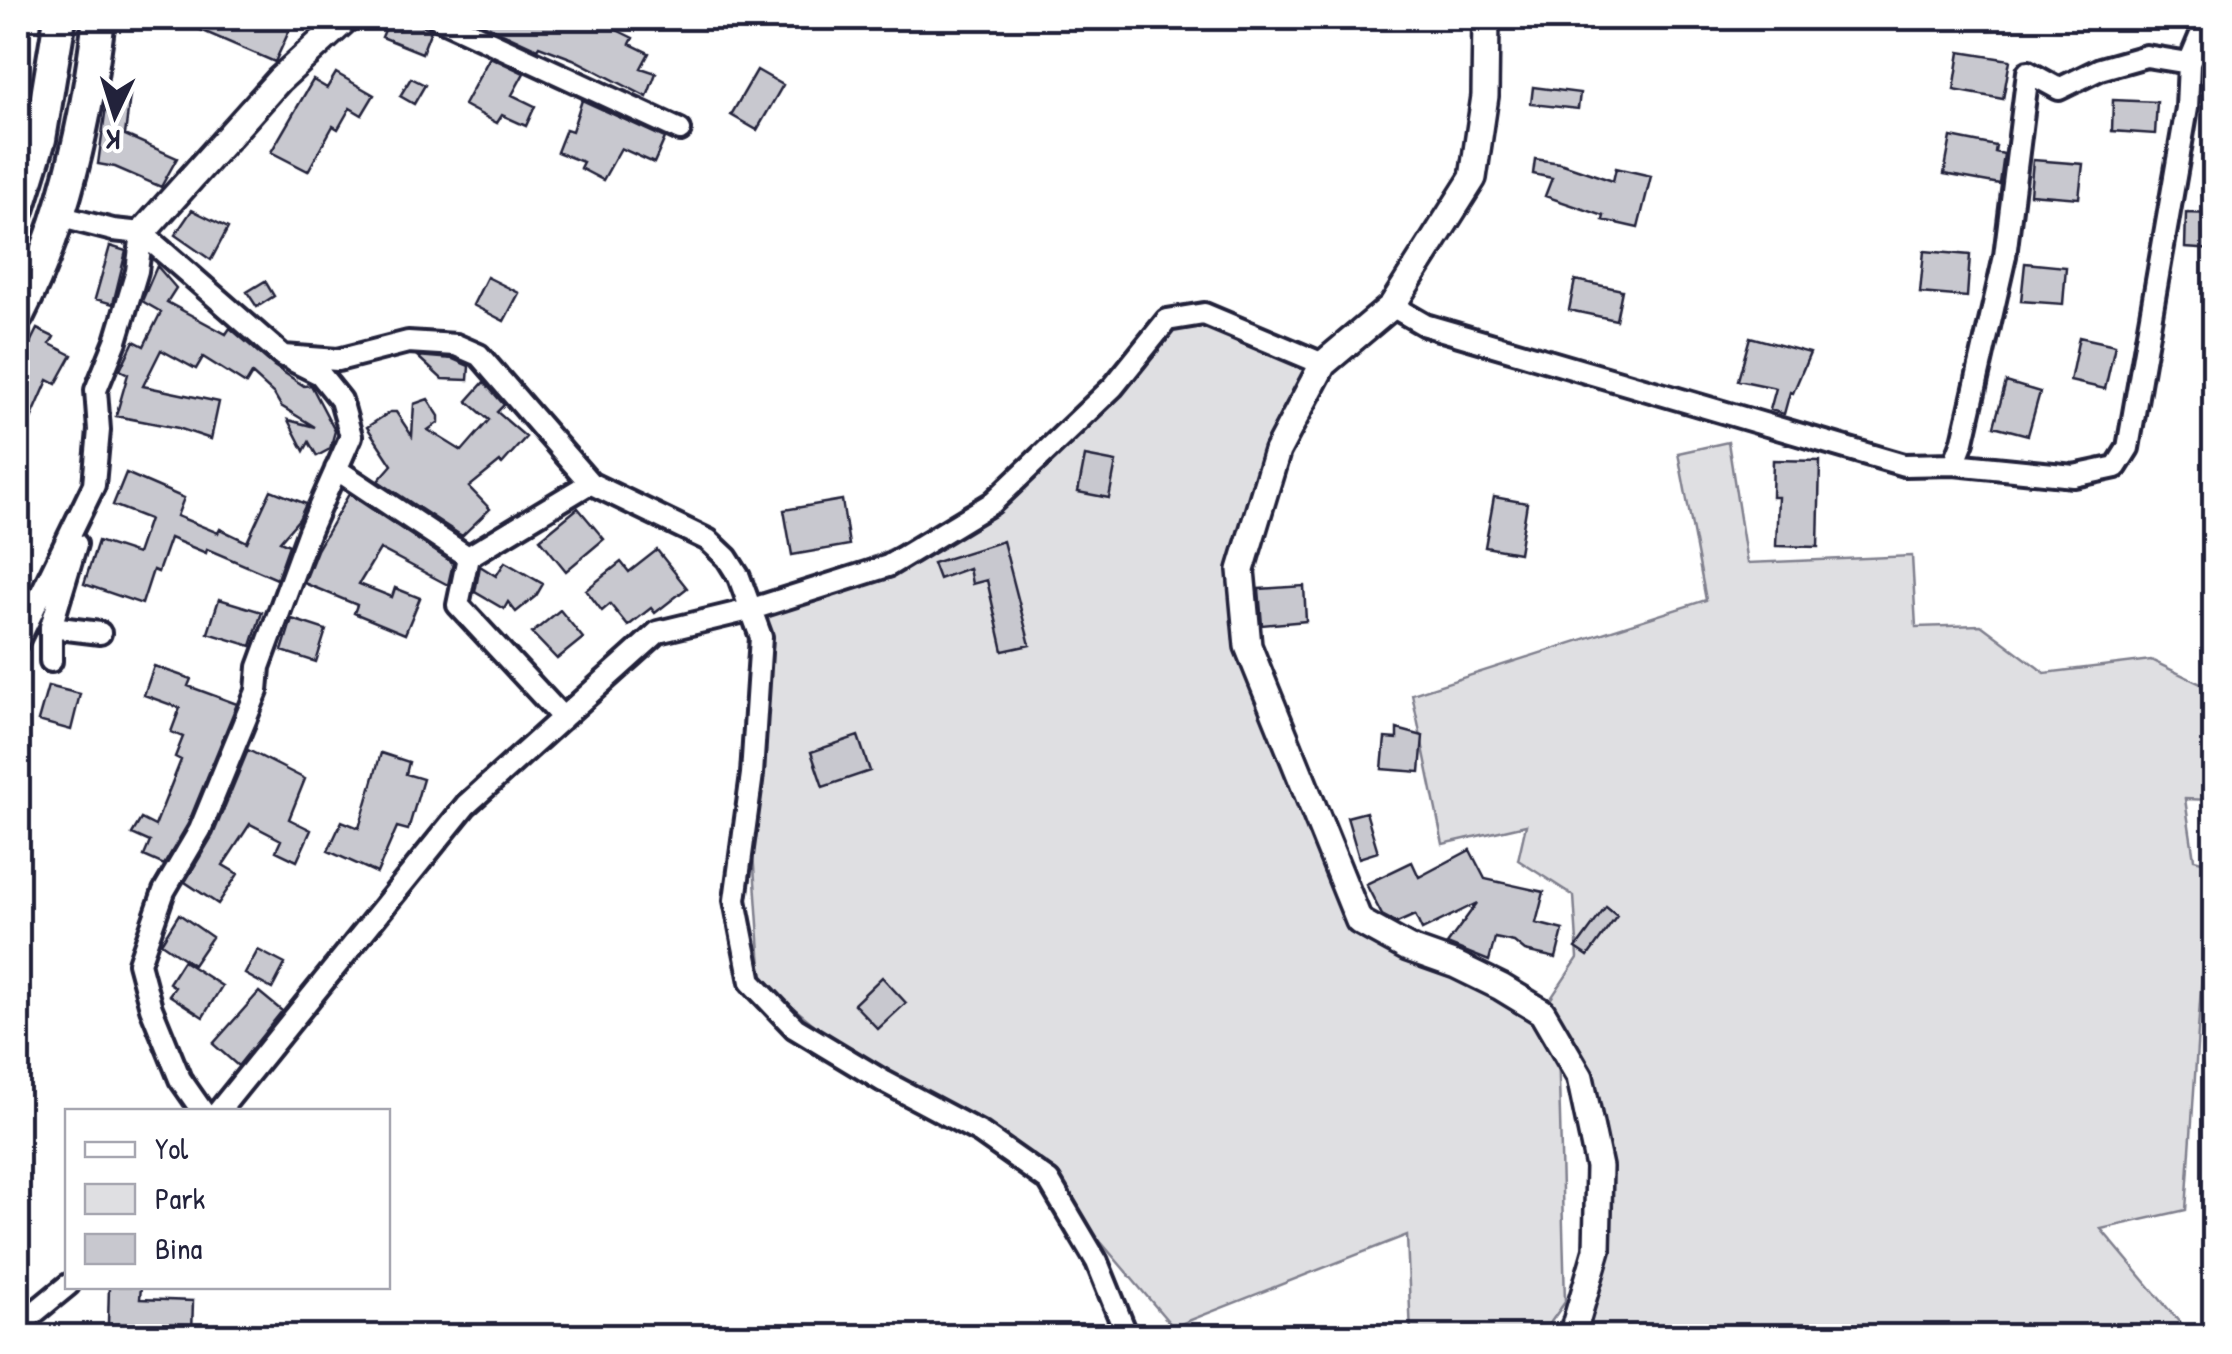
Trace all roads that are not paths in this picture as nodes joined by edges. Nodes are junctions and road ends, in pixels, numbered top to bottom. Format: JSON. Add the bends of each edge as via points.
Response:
{"nodes":[{"id":1,"x":60,"y":18,"type":"edge"},
{"id":2,"x":100,"y":18,"type":"edge"},
{"id":3,"x":347,"y":18,"type":"edge"},
{"id":4,"x":438,"y":18,"type":"edge"},
{"id":5,"x":1486,"y":18,"type":"edge"},
{"id":6,"x":2208,"y":18,"type":"edge"},
{"id":7,"x":2189,"y":63,"type":"junction"},
{"id":8,"x":680,"y":130,"type":"dead end"},
{"id":9,"x":18,"y":210,"type":"edge"},
{"id":10,"x":58,"y":216,"type":"junction"},
{"id":11,"x":142,"y":233,"type":"junction"},
{"id":12,"x":1392,"y":306,"type":"junction"},
{"id":13,"x":18,"y":315,"type":"edge"},
{"id":14,"x":283,"y":356,"type":"junction"},
{"id":15,"x":1323,"y":364,"type":"junction"},
{"id":16,"x":1954,"y":464,"type":"junction"},
{"id":17,"x":336,"y":469,"type":"junction"},
{"id":18,"x":590,"y":482,"type":"junction"},
{"id":19,"x":94,"y":484,"type":"junction"},
{"id":20,"x":468,"y":557,"type":"junction"},
{"id":21,"x":749,"y":610,"type":"junction"},
{"id":22,"x":51,"y":627,"type":"junction"},
{"id":23,"x":100,"y":633,"type":"dead end"},
{"id":24,"x":18,"y":641,"type":"edge"},
{"id":25,"x":51,"y":661,"type":"dead end"},
{"id":26,"x":562,"y":718,"type":"junction"},
{"id":27,"x":202,"y":1109,"type":"edge"},
{"id":28,"x":220,"y":1109,"type":"edge"},
{"id":29,"x":65,"y":1287,"type":"edge"},
{"id":30,"x":18,"y":1326,"type":"edge"},
{"id":31,"x":1127,"y":1336,"type":"edge"},
{"id":32,"x":1572,"y":1336,"type":"edge"}],
"edges":[{"from":1,"to":9,"type":"main road","via":[[40,139]]},
{"from":2,"to":10,"type":"main road","via":[[86,111]]},
{"from":3,"to":11,"type":"street","via":[[279,80]]},
{"from":4,"to":8,"type":"street"},
{"from":5,"to":12,"type":"street","via":[[1486,96],[1473,178]]},
{"from":6,"to":7,"type":"street"},
{"from":7,"to":16,"type":"street","via":[[2146,56],[2059,89],[2028,72],[2005,256]]},
{"from":7,"to":16,"type":"street","via":[[2187,108],[2128,448],[2116,467],[2074,476]]},
{"from":10,"to":11,"type":"street"},
{"from":10,"to":13,"type":"main road"},
{"from":11,"to":14,"type":"street"},
{"from":11,"to":19,"type":"street","via":[[138,270],[96,390]]},
{"from":12,"to":15,"type":"street"},
{"from":12,"to":16,"type":"street","via":[[1425,326],[1904,464]]},
{"from":14,"to":17,"type":"street","via":[[320,374],[341,400],[351,436]]},
{"from":14,"to":18,"type":"street","via":[[338,360],[408,342],[456,345],[480,355]]},
{"from":15,"to":21,"type":"street","via":[[1204,314],[1167,320],[1113,387],[992,503],[888,566]]},
{"from":15,"to":32,"type":"street","via":[[1276,451],[1241,570],[1248,646],[1359,921],[1542,1012],[1580,1078],[1598,1167],[1596,1250]]},
{"from":17,"to":20,"type":"street"},
{"from":17,"to":27,"type":"street","via":[[259,667],[257,691],[200,830],[164,891],[139,962],[180,1079]]},
{"from":18,"to":20,"type":"street"},
{"from":18,"to":21,"type":"street","via":[[708,540],[739,577]]},
{"from":19,"to":22,"type":"street"},
{"from":19,"to":24,"type":"street"},
{"from":20,"to":26,"type":"street","via":[[458,604]]},
{"from":21,"to":26,"type":"street","via":[[658,632]]},
{"from":21,"to":31,"type":"street","via":[[761,637],[735,900],[751,982],[794,1028],[981,1132],[1049,1181],[1097,1262]]},
{"from":22,"to":23,"type":"street"},
{"from":22,"to":25,"type":"street"},
{"from":26,"to":28,"type":"street","via":[[466,805]]},
{"from":29,"to":30,"type":"street"}]}
